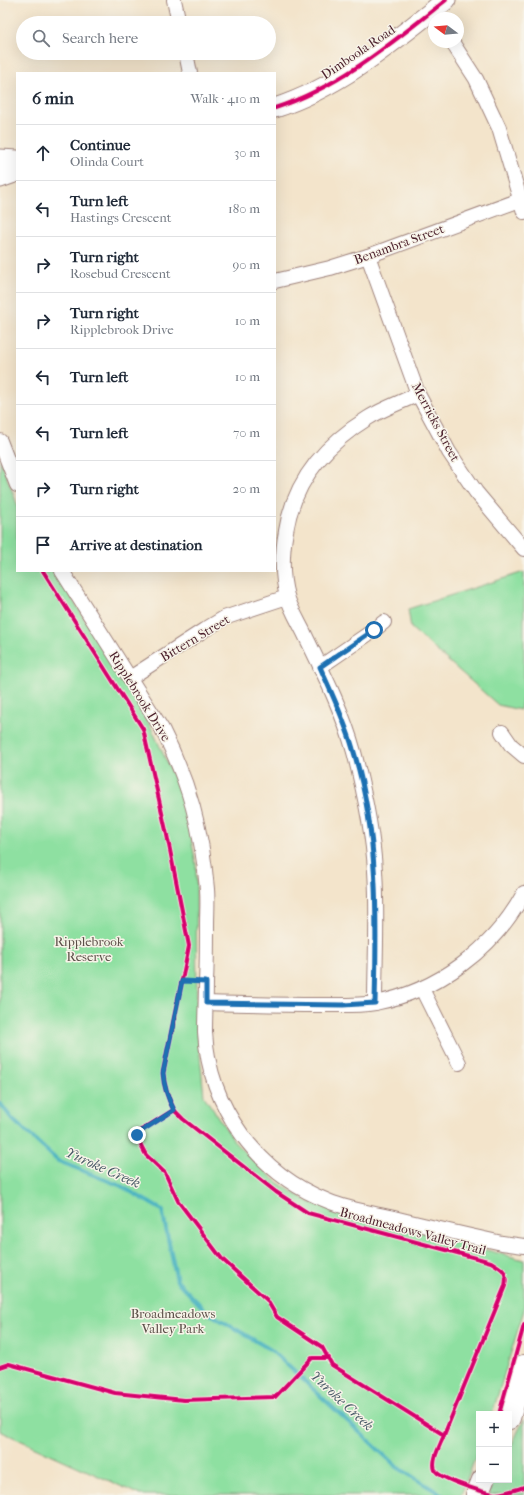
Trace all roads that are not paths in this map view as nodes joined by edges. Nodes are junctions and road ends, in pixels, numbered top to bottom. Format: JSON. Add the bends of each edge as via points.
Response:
{"nodes":[{"id":1,"x":174,"y":0,"type":"edge"},
{"id":2,"x":446,"y":0,"type":"edge"},
{"id":3,"x":436,"y":12,"type":"edge"},
{"id":4,"x":177,"y":16,"type":"edge"},
{"id":5,"x":428,"y":19,"type":"edge"},
{"id":6,"x":456,"y":48,"type":"edge"},
{"id":7,"x":187,"y":60,"type":"edge"},
{"id":8,"x":190,"y":72,"type":"edge"},
{"id":9,"x":276,"y":108,"type":"edge"},
{"id":10,"x":0,"y":159,"type":"edge"},
{"id":11,"x":16,"y":160,"type":"edge"},
{"id":12,"x":16,"y":172,"type":"edge"},
{"id":13,"x":0,"y":178,"type":"edge"},
{"id":14,"x":522,"y":206,"type":"edge"},
{"id":15,"x":368,"y":256,"type":"junction"},
{"id":16,"x":276,"y":281,"type":"edge"},
{"id":17,"x":418,"y":394,"type":"junction"},
{"id":18,"x":0,"y":442,"type":"edge"},
{"id":19,"x":16,"y":482,"type":"edge"},
{"id":20,"x":524,"y":548,"type":"edge"},
{"id":21,"x":63,"y":572,"type":"edge"},
{"id":22,"x":287,"y":597,"type":"junction"},
{"id":23,"x":384,"y":622,"type":"dead end"},
{"id":24,"x":320,"y":667,"type":"junction"},
{"id":25,"x":130,"y":678,"type":"junction"},
{"id":26,"x":502,"y":732,"type":"dead end"},
{"id":27,"x":524,"y":756,"type":"edge"},
{"id":28,"x":524,"y":893,"type":"edge"},
{"id":29,"x":422,"y":988,"type":"junction"},
{"id":30,"x":206,"y":1003,"type":"junction"},
{"id":31,"x":375,"y":1003,"type":"junction"},
{"id":32,"x":459,"y":1063,"type":"dead end"},
{"id":33,"x":524,"y":1246,"type":"edge"},
{"id":34,"x":524,"y":1366,"type":"edge"},
{"id":35,"x":524,"y":1391,"type":"edge"},
{"id":36,"x":511,"y":1411,"type":"edge"},
{"id":37,"x":512,"y":1417,"type":"edge"}],
"edges":[{"from":1,"to":4,"type":"street"},
{"from":2,"to":3,"type":"street","name":"Dimboola Road"},
{"from":5,"to":9,"type":"street","name":"Dimboola Road","via":[[345,75],[317,91]]},
{"from":6,"to":14,"type":"street","via":[[476,79],[499,128]]},
{"from":7,"to":8,"type":"street"},
{"from":10,"to":11,"type":"street"},
{"from":12,"to":13,"type":"street"},
{"from":14,"to":15,"type":"street","name":"Benambra Street"},
{"from":15,"to":16,"type":"street","name":"Benambra Street"},
{"from":15,"to":17,"type":"street","name":"Merricks Street"},
{"from":17,"to":20,"type":"street","name":"Merricks Street","via":[[449,452],[472,486]]},
{"from":17,"to":22,"type":"street","via":[[352,428],[332,444],[305,478],[295,497],[283,546],[283,573]]},
{"from":18,"to":19,"type":"street"},
{"from":21,"to":25,"type":"street","name":"Ripplebrook Drive"},
{"from":22,"to":24,"type":"street"},
{"from":22,"to":25,"type":"street","name":"Bittern Street","via":[[224,618]]},
{"from":23,"to":24,"type":"street"},
{"from":24,"to":31,"type":"street","via":[[353,749],[370,827],[375,870]]},
{"from":25,"to":30,"type":"street","name":"Ripplebrook Drive","via":[[162,728],[173,751],[197,819],[207,892]]},
{"from":26,"to":27,"type":"street","via":[[511,745]]},
{"from":28,"to":29,"type":"street","via":[[501,929],[476,953],[450,973]]},
{"from":29,"to":31,"type":"street"},
{"from":29,"to":32,"type":"street"},
{"from":30,"to":31,"type":"street"},
{"from":30,"to":33,"type":"street","name":"Ripplebrook Drive","via":[[207,1054],[219,1093],[241,1134],[286,1180],[329,1202],[353,1209]]},
{"from":34,"to":36,"type":"main road"},
{"from":35,"to":37,"type":"main road"}]}
